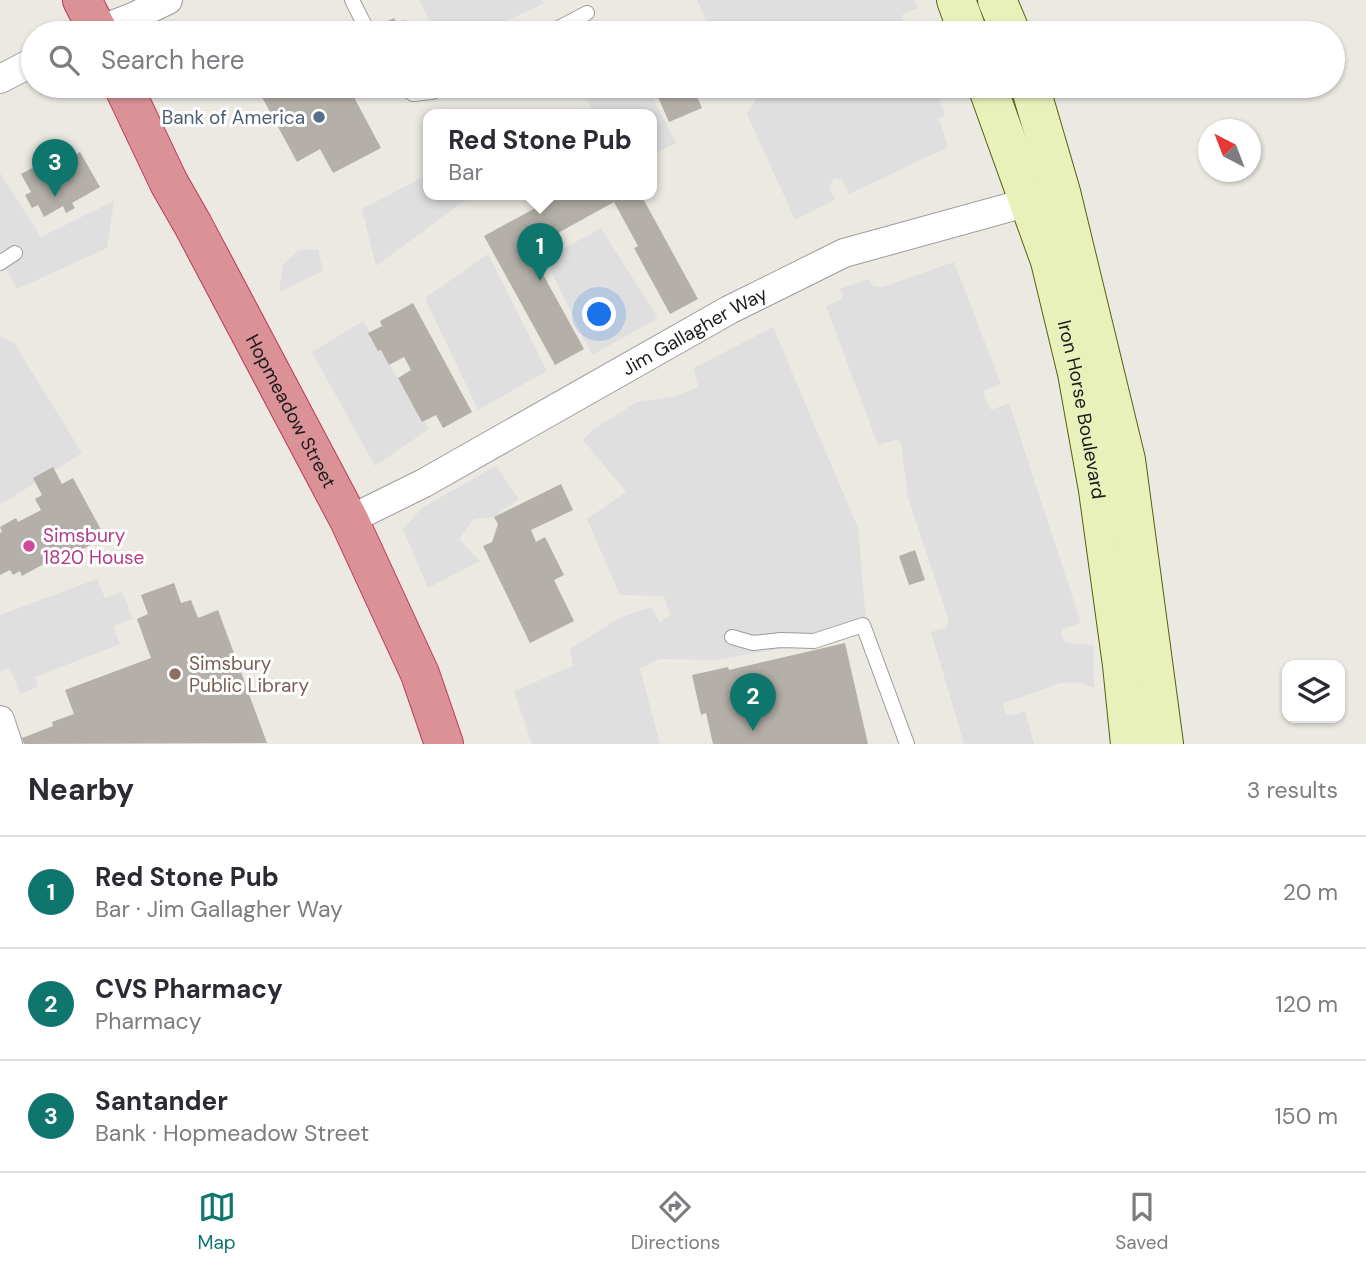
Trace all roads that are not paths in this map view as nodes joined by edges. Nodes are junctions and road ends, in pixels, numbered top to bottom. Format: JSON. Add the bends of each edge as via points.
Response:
{"nodes":[{"id":1,"x":168,"y":0,"type":"edge"},
{"id":2,"x":352,"y":0,"type":"edge"},
{"id":3,"x":956,"y":0,"type":"edge"},
{"id":4,"x":997,"y":0,"type":"edge"},
{"id":5,"x":587,"y":13,"type":"dead end"},
{"id":6,"x":110,"y":21,"type":"edge"},
{"id":7,"x":362,"y":21,"type":"edge"},
{"id":8,"x":572,"y":21,"type":"edge"},
{"id":9,"x":964,"y":21,"type":"edge"},
{"id":10,"x":1006,"y":21,"type":"edge"},
{"id":11,"x":21,"y":68,"type":"edge"},
{"id":12,"x":0,"y":79,"type":"edge"},
{"id":13,"x":129,"y":98,"type":"edge"},
{"id":14,"x":993,"y":98,"type":"edge"},
{"id":15,"x":1033,"y":98,"type":"edge"},
{"id":16,"x":1045,"y":197,"type":"junction"},
{"id":17,"x":15,"y":253,"type":"dead end"},
{"id":18,"x":0,"y":263,"type":"edge"},
{"id":19,"x":349,"y":520,"type":"junction"},
{"id":20,"x":732,"y":637,"type":"dead end"},
{"id":21,"x":0,"y":720,"type":"edge"},
{"id":22,"x":8,"y":744,"type":"edge"},
{"id":23,"x":444,"y":744,"type":"edge"},
{"id":24,"x":907,"y":744,"type":"edge"},
{"id":25,"x":1130,"y":744,"type":"edge"},
{"id":26,"x":1164,"y":744,"type":"edge"}],
"edges":[{"from":1,"to":6,"type":"street","via":[[133,17]]},
{"from":2,"to":7,"type":"lane"},
{"from":3,"to":9,"type":"street"},
{"from":4,"to":10,"type":"street"},
{"from":5,"to":8,"type":"lane"},
{"from":11,"to":12,"type":"street"},
{"from":13,"to":19,"type":"highway","name":"Hopmeadow Street"},
{"from":14,"to":16,"type":"street","name":"Iron Horse Boulevard"},
{"from":15,"to":16,"type":"street","name":"Iron Horse Boulevard","via":[[1044,137]]},
{"from":16,"to":19,"type":"street","name":"Jim Gallagher Way","via":[[844,253],[729,310],[424,483]]},
{"from":16,"to":25,"type":"street","name":"Iron Horse Boulevard","via":[[1050,261],[1098,490]]},
{"from":16,"to":26,"type":"street","name":"Iron Horse Boulevard","via":[[1126,460]]},
{"from":17,"to":18,"type":"lane"},
{"from":19,"to":23,"type":"highway","name":"Hopmeadow Street","via":[[420,674]]},
{"from":20,"to":24,"type":"lane","via":[[752,643],[814,641],[863,625]]},
{"from":21,"to":22,"type":"street"}]}
